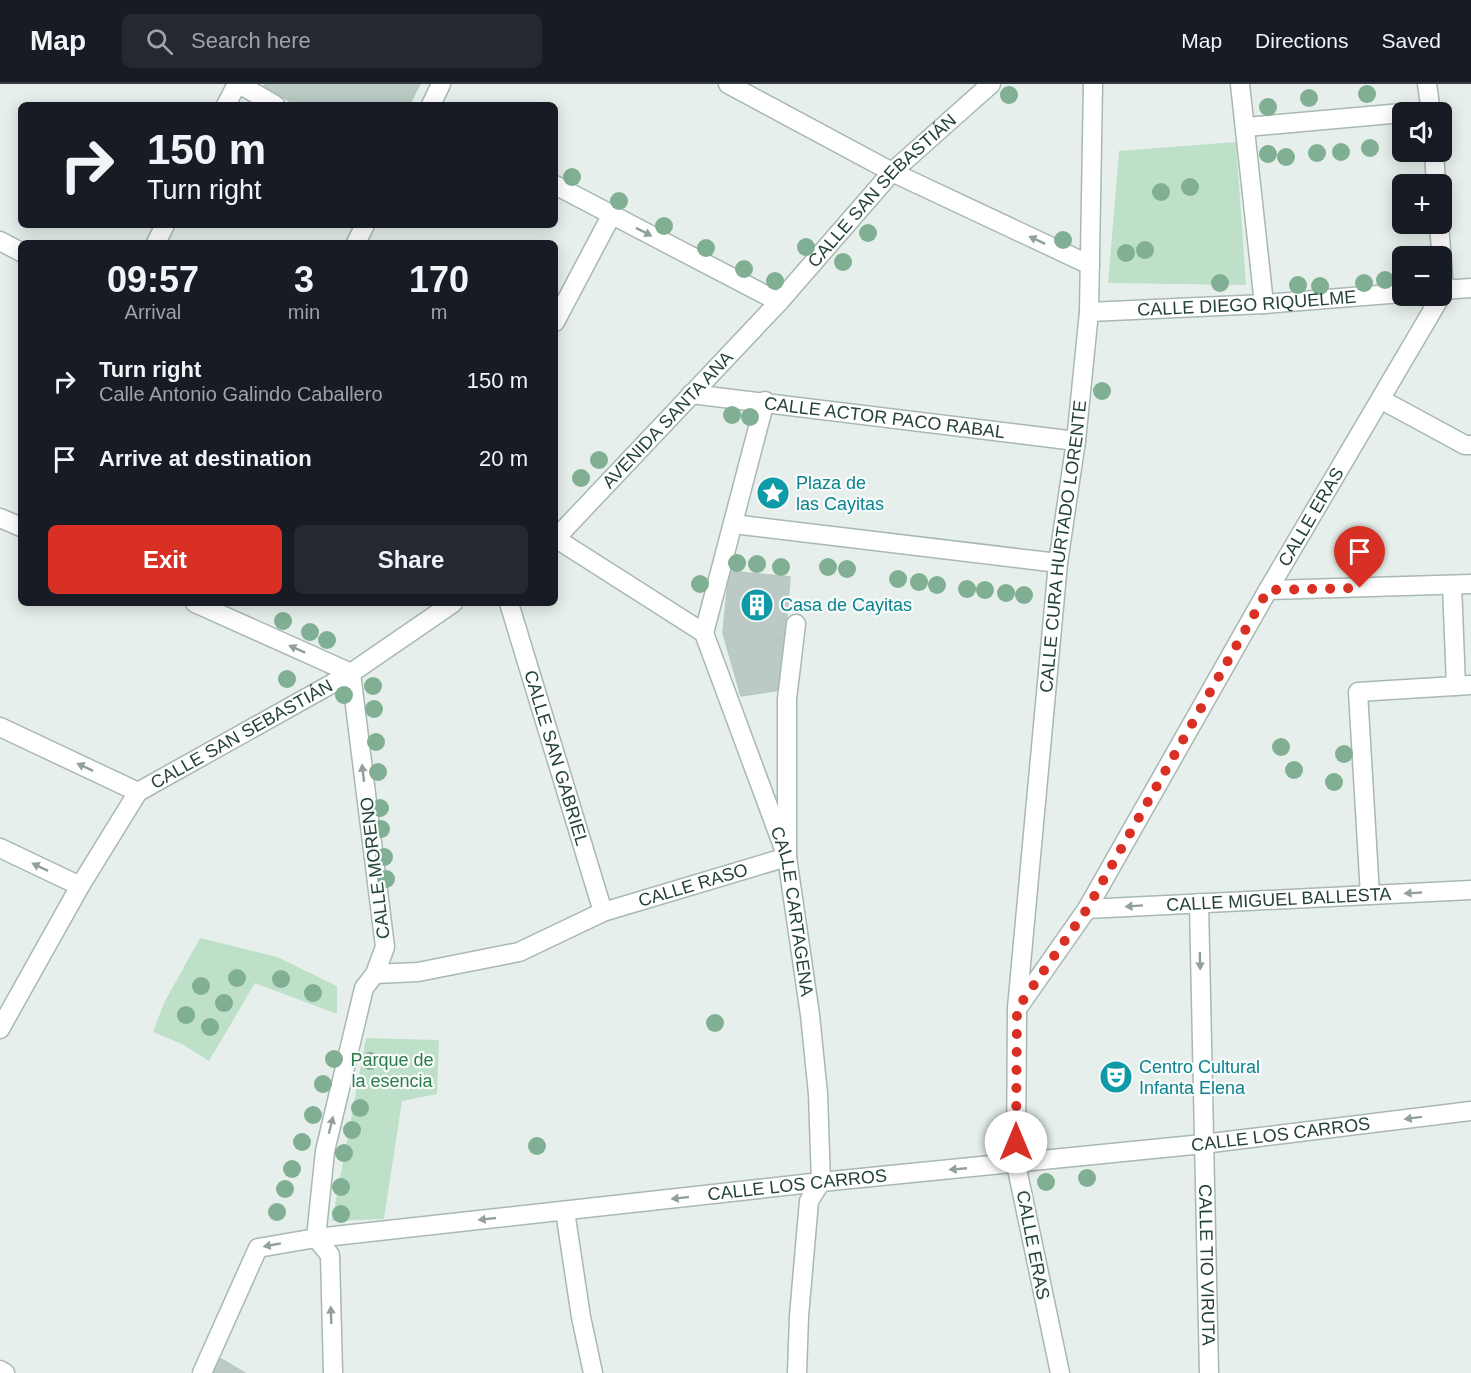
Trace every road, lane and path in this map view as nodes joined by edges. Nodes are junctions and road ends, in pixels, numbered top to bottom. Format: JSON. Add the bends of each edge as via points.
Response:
{"nodes":[{"id":1,"x":238,"y":84,"type":"edge"},
{"id":2,"x":441,"y":84,"type":"edge"},
{"id":3,"x":728,"y":84,"type":"edge"},
{"id":4,"x":991,"y":84,"type":"edge"},
{"id":5,"x":1093,"y":84,"type":"edge"},
{"id":6,"x":1240,"y":84,"type":"edge"},
{"id":7,"x":1427,"y":84,"type":"edge"},
{"id":8,"x":228,"y":102,"type":"edge"},
{"id":9,"x":270,"y":102,"type":"edge"},
{"id":10,"x":433,"y":102,"type":"edge"},
{"id":11,"x":1430,"y":102,"type":"edge"},
{"id":12,"x":1392,"y":114,"type":"edge"},
{"id":13,"x":1246,"y":127,"type":"junction"},
{"id":14,"x":892,"y":172,"type":"junction"},
{"id":15,"x":558,"y":187,"type":"edge"},
{"id":16,"x":611,"y":216,"type":"junction"},
{"id":17,"x":0,"y":241,"type":"edge"},
{"id":18,"x":18,"y":250,"type":"edge"},
{"id":19,"x":1090,"y":266,"type":"junction"},
{"id":20,"x":1471,"y":288,"type":"edge"},
{"id":21,"x":1452,"y":291,"type":"edge"},
{"id":22,"x":1392,"y":294,"type":"edge"},
{"id":23,"x":779,"y":302,"type":"junction"},
{"id":24,"x":1264,"y":304,"type":"junction"},
{"id":25,"x":1434,"y":306,"type":"edge"},
{"id":26,"x":1089,"y":312,"type":"junction"},
{"id":27,"x":558,"y":316,"type":"edge"},
{"id":28,"x":691,"y":394,"type":"junction"},
{"id":29,"x":1382,"y":400,"type":"junction"},
{"id":30,"x":765,"y":401,"type":"junction"},
{"id":31,"x":1076,"y":441,"type":"junction"},
{"id":32,"x":1471,"y":445,"type":"edge"},
{"id":33,"x":0,"y":518,"type":"edge"},
{"id":34,"x":732,"y":524,"type":"junction"},
{"id":35,"x":18,"y":526,"type":"edge"},
{"id":36,"x":558,"y":535,"type":"edge"},
{"id":37,"x":558,"y":540,"type":"edge"},
{"id":38,"x":1058,"y":563,"type":"junction"},
{"id":39,"x":1471,"y":584,"type":"edge"},
{"id":40,"x":1452,"y":585,"type":"junction"},
{"id":41,"x":1268,"y":590,"type":"junction"},
{"id":42,"x":202,"y":606,"type":"edge"},
{"id":43,"x":449,"y":606,"type":"edge"},
{"id":44,"x":510,"y":606,"type":"edge"},
{"id":45,"x":796,"y":624,"type":"dead end"},
{"id":46,"x":704,"y":633,"type":"junction"},
{"id":47,"x":351,"y":673,"type":"junction"},
{"id":48,"x":1463,"y":686,"type":"edge"},
{"id":49,"x":0,"y":727,"type":"edge"},
{"id":50,"x":138,"y":792,"type":"junction"},
{"id":51,"x":0,"y":848,"type":"edge"},
{"id":52,"x":787,"y":857,"type":"junction"},
{"id":53,"x":80,"y":886,"type":"junction"},
{"id":54,"x":1471,"y":890,"type":"edge"},
{"id":55,"x":1371,"y":895,"type":"junction"},
{"id":56,"x":1199,"y":903,"type":"junction"},
{"id":57,"x":1087,"y":909,"type":"junction"},
{"id":58,"x":603,"y":912,"type":"junction"},
{"id":59,"x":375,"y":974,"type":"junction"},
{"id":60,"x":1017,"y":1009,"type":"junction"},
{"id":61,"x":0,"y":1029,"type":"edge"},
{"id":62,"x":1471,"y":1111,"type":"edge"},
{"id":63,"x":1203,"y":1144,"type":"junction"},
{"id":64,"x":1016,"y":1164,"type":"junction"},
{"id":65,"x":820,"y":1182,"type":"junction"},
{"id":66,"x":565,"y":1211,"type":"junction"},
{"id":67,"x":316,"y":1238,"type":"junction"},
{"id":68,"x":0,"y":1370,"type":"edge"},
{"id":69,"x":5,"y":1373,"type":"edge"},
{"id":70,"x":202,"y":1373,"type":"edge"},
{"id":71,"x":333,"y":1373,"type":"edge"},
{"id":72,"x":593,"y":1373,"type":"edge"},
{"id":73,"x":797,"y":1373,"type":"edge"},
{"id":74,"x":1060,"y":1373,"type":"edge"},
{"id":75,"x":1209,"y":1373,"type":"edge"}],
"edges":[{"from":1,"to":8,"type":"street"},
{"from":1,"to":9,"type":"street"},
{"from":2,"to":10,"type":"street"},
{"from":3,"to":14,"type":"street"},
{"from":4,"to":14,"type":"street","name":"CALLE SAN SEBASTIÁN"},
{"from":5,"to":19,"type":"street","name":"CALLE CURA HURTADO LORENTE"},
{"from":6,"to":13,"type":"street"},
{"from":7,"to":11,"type":"street"},
{"from":12,"to":13,"type":"street"},
{"from":13,"to":24,"type":"street"},
{"from":19,"to":14,"type":"street","one_way":true},
{"from":14,"to":23,"type":"street","name":"CALLE SAN SEBASTIÁN"},
{"from":15,"to":16,"type":"street"},
{"from":16,"to":23,"type":"street","one_way":true},
{"from":16,"to":27,"type":"street"},
{"from":17,"to":18,"type":"street"},
{"from":19,"to":26,"type":"street","name":"CALLE CURA HURTADO LORENTE"},
{"from":20,"to":21,"type":"street"},
{"from":22,"to":24,"type":"street","name":"CALLE DIEGO RIQUELME"},
{"from":23,"to":28,"type":"street","name":"AVENIDA SANTA ANA"},
{"from":24,"to":26,"type":"street","name":"CALLE DIEGO RIQUELME"},
{"from":25,"to":29,"type":"street","name":"CALLE ERAS"},
{"from":26,"to":31,"type":"street","name":"CALLE CURA HURTADO LORENTE"},
{"from":28,"to":30,"type":"street","name":"CALLE ACTOR PACO RABAL"},
{"from":28,"to":36,"type":"street","name":"AVENIDA SANTA ANA"},
{"from":29,"to":32,"type":"street"},
{"from":29,"to":41,"type":"street","name":"CALLE ERAS"},
{"from":30,"to":31,"type":"street","name":"CALLE ACTOR PACO RABAL"},
{"from":30,"to":34,"type":"street"},
{"from":31,"to":38,"type":"street","name":"CALLE CURA HURTADO LORENTE"},
{"from":33,"to":35,"type":"street"},
{"from":34,"to":38,"type":"street"},
{"from":34,"to":46,"type":"street"},
{"from":37,"to":46,"type":"street"},
{"from":38,"to":60,"type":"street","name":"CALLE CURA HURTADO LORENTE"},
{"from":39,"to":40,"type":"street"},
{"from":40,"to":41,"type":"street"},
{"from":40,"to":48,"type":"street"},
{"from":41,"to":57,"type":"street","name":"CALLE ERAS"},
{"from":47,"to":42,"type":"street","one_way":true},
{"from":43,"to":47,"type":"street","name":"CALLE SAN SEBASTIÁN"},
{"from":44,"to":58,"type":"street","name":"CALLE SAN GABRIEL"},
{"from":45,"to":52,"type":"street","via":[[787,699]]},
{"from":46,"to":52,"type":"street","name":"CALLE CARTAGENA"},
{"from":47,"to":50,"type":"street","name":"CALLE SAN SEBASTIÁN"},
{"from":59,"to":47,"type":"street","name":"CALLE MORENO","one_way":true,"via":[[385,947]]},
{"from":48,"to":55,"type":"street","via":[[1358,693]]},
{"from":50,"to":49,"type":"street","one_way":true},
{"from":50,"to":53,"type":"street","name":"CALLE SAN SEBASTIÁN"},
{"from":53,"to":51,"type":"street","one_way":true},
{"from":52,"to":58,"type":"street","name":"CALLE RASO"},
{"from":52,"to":65,"type":"street","name":"CALLE CARTAGENA","via":[[810,1015],[818,1094]]},
{"from":53,"to":61,"type":"street","name":"CALLE SAN SEBASTIÁN"},
{"from":54,"to":55,"type":"street","name":"CALLE MIGUEL BALLESTA","one_way":true},
{"from":55,"to":56,"type":"street","name":"CALLE MIGUEL BALLESTA"},
{"from":56,"to":57,"type":"street","name":"CALLE MIGUEL BALLESTA","one_way":true},
{"from":56,"to":63,"type":"street","name":"CALLE TIO VIRUTA","one_way":true},
{"from":57,"to":60,"type":"street","name":"CALLE ERAS"},
{"from":58,"to":59,"type":"street","name":"CALLE RASO","via":[[519,952],[418,972]]},
{"from":67,"to":59,"type":"street","name":"CALLE MORENO","one_way":true,"via":[[325,1151],[364,988]]},
{"from":60,"to":64,"type":"street","name":"CALLE ERAS"},
{"from":62,"to":63,"type":"street","name":"CALLE LOS CARROS","one_way":true},
{"from":63,"to":64,"type":"street","name":"CALLE LOS CARROS"},
{"from":63,"to":75,"type":"street","name":"CALLE TIO VIRUTA"},
{"from":64,"to":65,"type":"street","name":"CALLE LOS CARROS","one_way":true},
{"from":64,"to":74,"type":"street","name":"CALLE ERAS"},
{"from":65,"to":66,"type":"street","name":"CALLE LOS CARROS","one_way":true},
{"from":65,"to":73,"type":"street","name":"CALLE CARTAGENA","via":[[809,1201]]},
{"from":66,"to":67,"type":"street","name":"CALLE LOS CARROS","one_way":true},
{"from":66,"to":72,"type":"street"},
{"from":67,"to":70,"type":"street","name":"CALLE LOS CARROS","one_way":true,"via":[[258,1248]]},
{"from":71,"to":67,"type":"street","one_way":true,"via":[[330,1255]]},
{"from":68,"to":69,"type":"street"}]}
